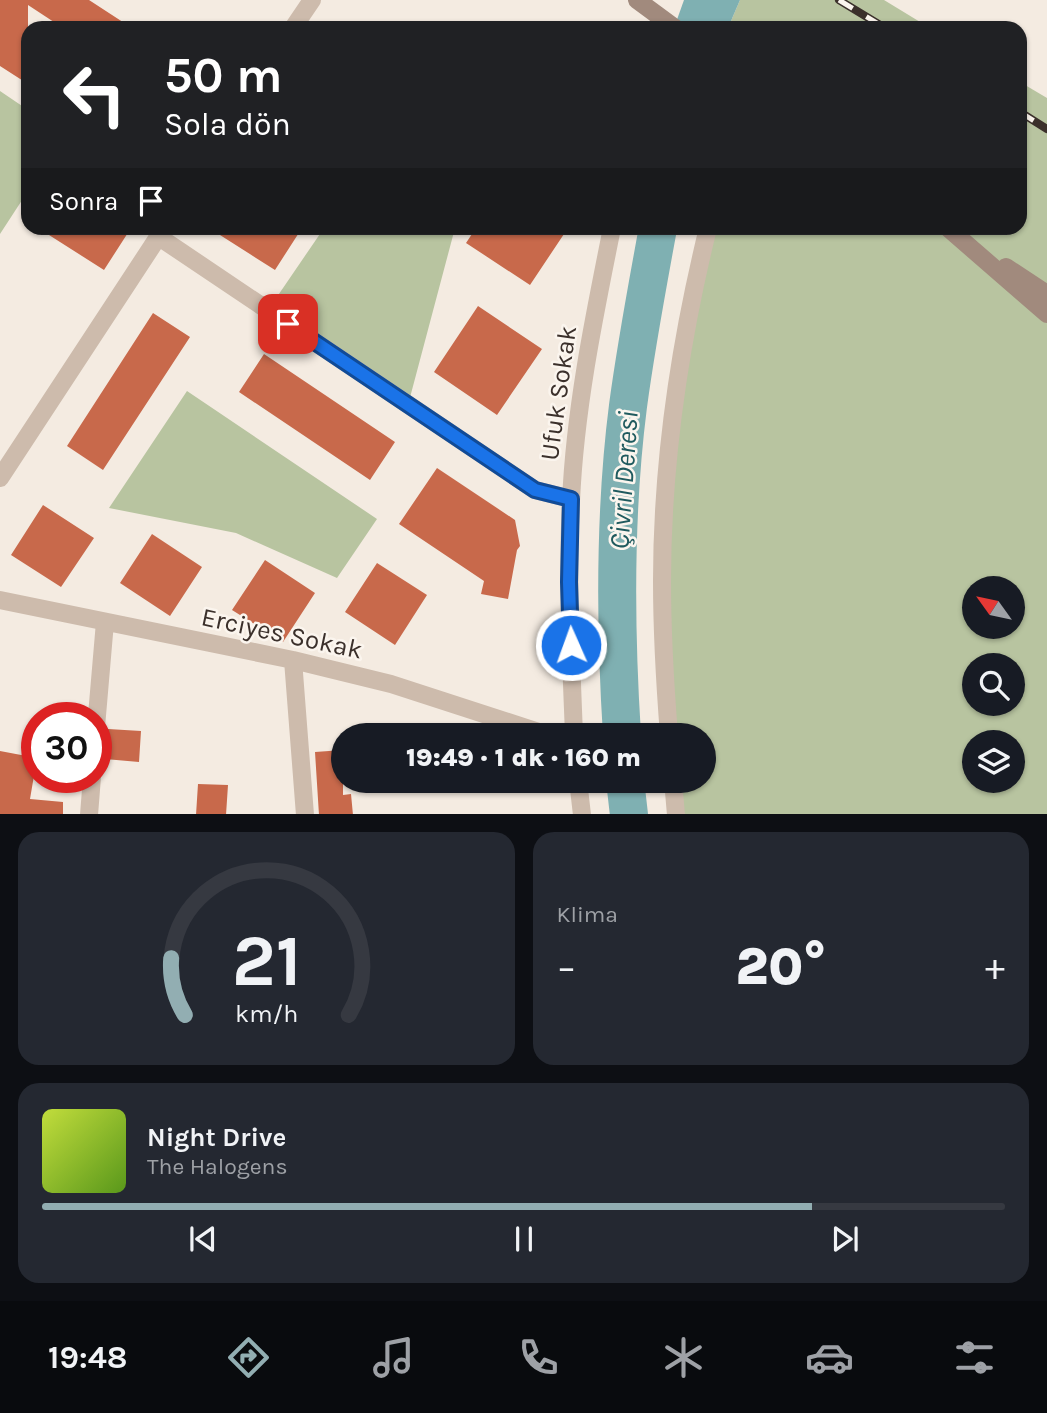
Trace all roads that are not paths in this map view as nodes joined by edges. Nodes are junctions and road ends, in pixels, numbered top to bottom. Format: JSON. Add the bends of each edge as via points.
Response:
{"nodes":[{"id":1,"x":312,"y":0,"type":"edge"},
{"id":2,"x":637,"y":0,"type":"edge"},
{"id":3,"x":298,"y":21,"type":"edge"},
{"id":4,"x":662,"y":21,"type":"edge"},
{"id":5,"x":160,"y":235,"type":"edge"},
{"id":6,"x":166,"y":235,"type":"edge"},
{"id":7,"x":611,"y":235,"type":"edge"},
{"id":8,"x":706,"y":235,"type":"edge"},
{"id":9,"x":956,"y":235,"type":"edge"},
{"id":10,"x":964,"y":241,"type":"junction"},
{"id":11,"x":1047,"y":294,"type":"edge"},
{"id":12,"x":1047,"y":314,"type":"edge"},
{"id":13,"x":0,"y":478,"type":"edge"},
{"id":14,"x":571,"y":499,"type":"junction"},
{"id":15,"x":0,"y":600,"type":"edge"},
{"id":16,"x":105,"y":622,"type":"junction"},
{"id":17,"x":293,"y":660,"type":"junction"},
{"id":18,"x":98,"y":702,"type":"edge"},
{"id":19,"x":511,"y":723,"type":"edge"},
{"id":20,"x":574,"y":723,"type":"edge"},
{"id":21,"x":668,"y":723,"type":"edge"},
{"id":22,"x":91,"y":793,"type":"edge"},
{"id":23,"x":580,"y":793,"type":"edge"},
{"id":24,"x":674,"y":793,"type":"edge"},
{"id":25,"x":89,"y":814,"type":"edge"},
{"id":26,"x":304,"y":814,"type":"edge"},
{"id":27,"x":582,"y":814,"type":"edge"},
{"id":28,"x":676,"y":814,"type":"edge"}],
"edges":[{"from":1,"to":3,"type":"street"},
{"from":2,"to":4,"type":"street"},
{"from":5,"to":13,"type":"street"},
{"from":6,"to":14,"type":"street","via":[[535,490]]},
{"from":7,"to":14,"type":"street","name":"Ufuk Sokak","via":[[581,403]]},
{"from":8,"to":21,"type":"street","via":[[673,414],[665,512],[662,579]]},
{"from":9,"to":10,"type":"street"},
{"from":10,"to":11,"type":"street"},
{"from":10,"to":12,"type":"street"},
{"from":14,"to":20,"type":"street","name":"Ufuk Sokak"},
{"from":15,"to":16,"type":"street","name":"Erciyes Sokak"},
{"from":16,"to":17,"type":"street","name":"Erciyes Sokak"},
{"from":16,"to":18,"type":"street"},
{"from":17,"to":19,"type":"street","name":"Erciyes Sokak","via":[[391,684]]},
{"from":17,"to":26,"type":"street"},
{"from":22,"to":25,"type":"street"},
{"from":23,"to":27,"type":"street"},
{"from":24,"to":28,"type":"street"}]}
